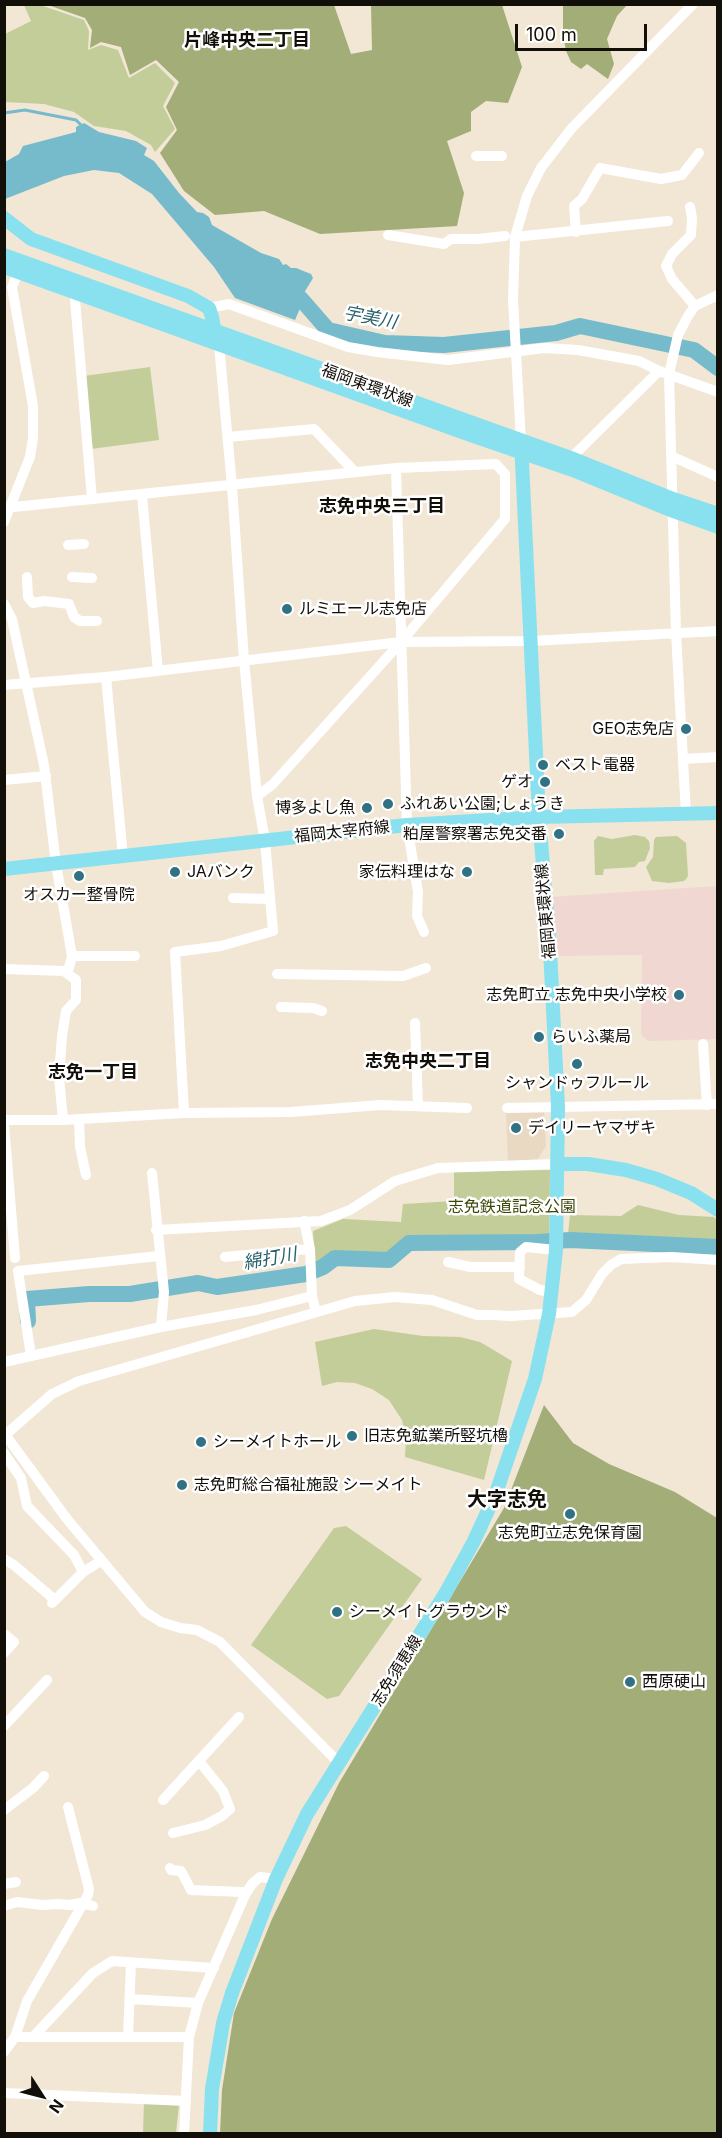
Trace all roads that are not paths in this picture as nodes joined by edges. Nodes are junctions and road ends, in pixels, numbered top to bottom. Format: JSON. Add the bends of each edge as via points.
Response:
{"nodes":[{"id":1,"x":693,"y":4,"type":"edge"},
{"id":2,"x":699,"y":153,"type":"dead end"},
{"id":3,"x":476,"y":156,"type":"dead end"},
{"id":4,"x":502,"y":156,"type":"dead end"},
{"id":5,"x":690,"y":207,"type":"dead end"},
{"id":6,"x":4,"y":218,"type":"edge"},
{"id":7,"x":668,"y":221,"type":"dead end"},
{"id":8,"x":576,"y":232,"type":"junction"},
{"id":9,"x":388,"y":236,"type":"dead end"},
{"id":10,"x":510,"y":236,"type":"junction"},
{"id":11,"x":4,"y":255,"type":"edge"},
{"id":12,"x":11,"y":269,"type":"edge"},
{"id":13,"x":77,"y":293,"type":"junction"},
{"id":14,"x":717,"y":295,"type":"edge"},
{"id":15,"x":695,"y":306,"type":"junction"},
{"id":16,"x":209,"y":308,"type":"junction"},
{"id":17,"x":214,"y":331,"type":"junction"},
{"id":18,"x":219,"y":345,"type":"junction"},
{"id":19,"x":516,"y":353,"type":"junction"},
{"id":20,"x":666,"y":372,"type":"junction"},
{"id":21,"x":717,"y":392,"type":"edge"},
{"id":22,"x":228,"y":437,"type":"junction"},
{"id":23,"x":521,"y":447,"type":"junction"},
{"id":24,"x":671,"y":456,"type":"junction"},
{"id":25,"x":571,"y":458,"type":"junction"},
{"id":26,"x":396,"y":468,"type":"junction"},
{"id":27,"x":355,"y":472,"type":"junction"},
{"id":28,"x":717,"y":477,"type":"edge"},
{"id":29,"x":232,"y":486,"type":"junction"},
{"id":30,"x":142,"y":495,"type":"junction"},
{"id":31,"x":92,"y":499,"type":"junction"},
{"id":32,"x":673,"y":505,"type":"junction"},
{"id":33,"x":8,"y":508,"type":"edge"},
{"id":34,"x":717,"y":514,"type":"edge"},
{"id":35,"x":4,"y":522,"type":"edge"},
{"id":36,"x":717,"y":527,"type":"edge"},
{"id":37,"x":84,"y":544,"type":"dead end"},
{"id":38,"x":68,"y":545,"type":"dead end"},
{"id":39,"x":27,"y":577,"type":"dead end"},
{"id":40,"x":72,"y":577,"type":"dead end"},
{"id":41,"x":92,"y":578,"type":"dead end"},
{"id":42,"x":4,"y":604,"type":"edge"},
{"id":43,"x":97,"y":621,"type":"dead end"},
{"id":44,"x":717,"y":631,"type":"edge"},
{"id":45,"x":676,"y":633,"type":"junction"},
{"id":46,"x":531,"y":641,"type":"junction"},
{"id":47,"x":401,"y":642,"type":"junction"},
{"id":48,"x":244,"y":660,"type":"junction"},
{"id":49,"x":158,"y":671,"type":"junction"},
{"id":50,"x":106,"y":677,"type":"junction"},
{"id":51,"x":27,"y":683,"type":"junction"},
{"id":52,"x":4,"y":685,"type":"edge"},
{"id":53,"x":717,"y":757,"type":"edge"},
{"id":54,"x":683,"y":759,"type":"junction"},
{"id":55,"x":46,"y":776,"type":"junction"},
{"id":56,"x":4,"y":780,"type":"edge"},
{"id":57,"x":257,"y":796,"type":"junction"},
{"id":58,"x":717,"y":813,"type":"edge"},
{"id":59,"x":686,"y":814,"type":"junction"},
{"id":60,"x":539,"y":817,"type":"junction"},
{"id":61,"x":407,"y":825,"type":"junction"},
{"id":62,"x":265,"y":841,"type":"junction"},
{"id":63,"x":123,"y":857,"type":"junction"},
{"id":64,"x":56,"y":864,"type":"junction"},
{"id":65,"x":4,"y":869,"type":"edge"},
{"id":66,"x":233,"y":898,"type":"dead end"},
{"id":67,"x":270,"y":899,"type":"junction"},
{"id":68,"x":424,"y":932,"type":"dead end"},
{"id":69,"x":72,"y":956,"type":"junction"},
{"id":70,"x":135,"y":956,"type":"dead end"},
{"id":71,"x":426,"y":968,"type":"dead end"},
{"id":72,"x":4,"y":969,"type":"edge"},
{"id":73,"x":64,"y":972,"type":"junction"},
{"id":74,"x":278,"y":974,"type":"dead end"},
{"id":75,"x":281,"y":1007,"type":"dead end"},
{"id":76,"x":322,"y":1011,"type":"dead end"},
{"id":77,"x":415,"y":1023,"type":"dead end"},
{"id":78,"x":703,"y":1044,"type":"dead end"},
{"id":79,"x":712,"y":1105,"type":"edge"},
{"id":80,"x":418,"y":1106,"type":"junction"},
{"id":81,"x":558,"y":1107,"type":"junction"},
{"id":82,"x":467,"y":1108,"type":"dead end"},
{"id":83,"x":507,"y":1108,"type":"dead end"},
{"id":84,"x":184,"y":1113,"type":"junction"},
{"id":85,"x":79,"y":1119,"type":"junction"},
{"id":86,"x":63,"y":1120,"type":"junction"},
{"id":87,"x":4,"y":1122,"type":"edge"},
{"id":88,"x":558,"y":1164,"type":"junction"},
{"id":89,"x":152,"y":1173,"type":"dead end"},
{"id":90,"x":86,"y":1175,"type":"dead end"},
{"id":91,"x":717,"y":1210,"type":"edge"},
{"id":92,"x":303,"y":1221,"type":"junction"},
{"id":93,"x":156,"y":1230,"type":"junction"},
{"id":94,"x":310,"y":1249,"type":"junction"},
{"id":95,"x":556,"y":1250,"type":"junction"},
{"id":96,"x":159,"y":1256,"type":"junction"},
{"id":97,"x":225,"y":1257,"type":"dead end"},
{"id":98,"x":15,"y":1258,"type":"dead end"},
{"id":99,"x":717,"y":1260,"type":"edge"},
{"id":100,"x":448,"y":1262,"type":"dead end"},
{"id":101,"x":520,"y":1268,"type":"junction"},
{"id":102,"x":552,"y":1292,"type":"junction"},
{"id":103,"x":312,"y":1296,"type":"junction"},
{"id":104,"x":316,"y":1312,"type":"junction"},
{"id":105,"x":549,"y":1314,"type":"junction"},
{"id":106,"x":161,"y":1326,"type":"junction"},
{"id":107,"x":31,"y":1356,"type":"junction"},
{"id":108,"x":4,"y":1362,"type":"edge"},
{"id":109,"x":5,"y":1435,"type":"edge"},
{"id":110,"x":4,"y":1454,"type":"edge"},
{"id":111,"x":4,"y":1559,"type":"edge"},
{"id":112,"x":101,"y":1561,"type":"junction"},
{"id":113,"x":83,"y":1572,"type":"junction"},
{"id":114,"x":4,"y":1634,"type":"edge"},
{"id":115,"x":4,"y":1653,"type":"edge"},
{"id":116,"x":47,"y":1680,"type":"dead end"},
{"id":117,"x":239,"y":1717,"type":"dead end"},
{"id":118,"x":4,"y":1726,"type":"edge"},
{"id":119,"x":199,"y":1761,"type":"junction"},
{"id":120,"x":339,"y":1763,"type":"junction"},
{"id":121,"x":44,"y":1776,"type":"dead end"},
{"id":122,"x":163,"y":1800,"type":"dead end"},
{"id":123,"x":68,"y":1807,"type":"dead end"},
{"id":124,"x":4,"y":1810,"type":"edge"},
{"id":125,"x":172,"y":1833,"type":"dead end"},
{"id":126,"x":170,"y":1868,"type":"dead end"},
{"id":127,"x":276,"y":1879,"type":"junction"},
{"id":128,"x":16,"y":1882,"type":"dead end"},
{"id":129,"x":4,"y":1884,"type":"edge"},
{"id":130,"x":245,"y":1895,"type":"junction"},
{"id":131,"x":88,"y":1904,"type":"junction"},
{"id":132,"x":4,"y":1906,"type":"edge"},
{"id":133,"x":131,"y":1962,"type":"junction"},
{"id":134,"x":214,"y":1968,"type":"junction"},
{"id":135,"x":130,"y":1999,"type":"junction"},
{"id":136,"x":198,"y":2002,"type":"junction"},
{"id":137,"x":15,"y":2037,"type":"junction"},
{"id":138,"x":33,"y":2037,"type":"junction"},
{"id":139,"x":128,"y":2037,"type":"junction"},
{"id":140,"x":189,"y":2037,"type":"junction"},
{"id":141,"x":4,"y":2052,"type":"edge"},
{"id":142,"x":4,"y":2093,"type":"edge"},
{"id":143,"x":186,"y":2101,"type":"junction"},
{"id":144,"x":184,"y":2133,"type":"edge"},
{"id":145,"x":210,"y":2133,"type":"edge"}],
"edges":[{"from":1,"to":10,"type":"street","via":[[549,155]]},
{"from":2,"to":8,"type":"street","via":[[682,176],[661,180],[600,168],[574,206]]},
{"from":3,"to":4,"type":"street"},
{"from":5,"to":15,"type":"street","via":[[691,235],[666,266]]},
{"from":6,"to":16,"type":"main road","via":[[31,239],[188,296]]},
{"from":7,"to":8,"type":"street"},
{"from":8,"to":10,"type":"street"},
{"from":9,"to":10,"type":"street","via":[[444,244],[451,239]]},
{"from":10,"to":19,"type":"street"},
{"from":11,"to":17,"type":"main road","name":"福岡東環状線"},
{"from":12,"to":13,"type":"main road","name":"福岡東環状線"},
{"from":12,"to":33,"type":"street","via":[[33,427],[30,456]]},
{"from":13,"to":18,"type":"main road","name":"福岡東環状線"},
{"from":13,"to":31,"type":"street"},
{"from":14,"to":15,"type":"street"},
{"from":15,"to":20,"type":"street","via":[[678,335]]},
{"from":16,"to":17,"type":"main road"},
{"from":16,"to":19,"type":"street","via":[[230,304],[348,347],[377,352],[448,360]]},
{"from":17,"to":18,"type":"main road"},
{"from":17,"to":23,"type":"main road","name":"福岡東環状線"},
{"from":18,"to":22,"type":"street"},
{"from":18,"to":23,"type":"main road","name":"福岡東環状線"},
{"from":19,"to":20,"type":"street","via":[[544,348],[578,350],[639,361]]},
{"from":19,"to":23,"type":"street"},
{"from":20,"to":21,"type":"street"},
{"from":20,"to":24,"type":"street"},
{"from":20,"to":25,"type":"street"},
{"from":22,"to":27,"type":"street","via":[[314,429]]},
{"from":22,"to":29,"type":"street"},
{"from":23,"to":25,"type":"main road","name":"福岡東環状線"},
{"from":23,"to":32,"type":"main road","name":"福岡東環状線"},
{"from":23,"to":46,"type":"main road","name":"福岡東環状線"},
{"from":24,"to":28,"type":"street"},
{"from":24,"to":32,"type":"street"},
{"from":25,"to":32,"type":"main road","name":"福岡東環状線"},
{"from":26,"to":27,"type":"street"},
{"from":26,"to":47,"type":"street"},
{"from":26,"to":47,"type":"street","via":[[496,464],[505,474],[505,519]]},
{"from":27,"to":29,"type":"street"},
{"from":29,"to":30,"type":"street"},
{"from":29,"to":48,"type":"street"},
{"from":30,"to":31,"type":"street"},
{"from":30,"to":49,"type":"street"},
{"from":31,"to":33,"type":"street"},
{"from":32,"to":34,"type":"main road","name":"福岡東環状線"},
{"from":32,"to":36,"type":"main road","name":"福岡東環状線"},
{"from":32,"to":45,"type":"street"},
{"from":33,"to":35,"type":"street"},
{"from":37,"to":38,"type":"street"},
{"from":39,"to":43,"type":"street","via":[[28,597],[33,603],[44,600],[69,604],[80,621]]},
{"from":40,"to":41,"type":"street"},
{"from":42,"to":51,"type":"street","via":[[12,619]]},
{"from":44,"to":45,"type":"street"},
{"from":45,"to":46,"type":"street"},
{"from":45,"to":54,"type":"street"},
{"from":46,"to":47,"type":"street"},
{"from":46,"to":60,"type":"main road","name":"福岡東環状線"},
{"from":47,"to":48,"type":"street"},
{"from":47,"to":57,"type":"street","via":[[273,784]]},
{"from":47,"to":61,"type":"street"},
{"from":48,"to":49,"type":"street"},
{"from":48,"to":57,"type":"street"},
{"from":49,"to":50,"type":"street"},
{"from":50,"to":51,"type":"street"},
{"from":50,"to":63,"type":"street"},
{"from":51,"to":52,"type":"street"},
{"from":51,"to":55,"type":"street"},
{"from":53,"to":54,"type":"street"},
{"from":54,"to":59,"type":"street"},
{"from":55,"to":56,"type":"street"},
{"from":55,"to":64,"type":"street"},
{"from":57,"to":62,"type":"street"},
{"from":58,"to":59,"type":"main road","name":"福岡太宰府線"},
{"from":59,"to":60,"type":"main road","name":"福岡太宰府線"},
{"from":60,"to":61,"type":"main road","name":"福岡太宰府線"},
{"from":60,"to":81,"type":"main road","name":"福岡東環状線"},
{"from":61,"to":62,"type":"main road","name":"福岡太宰府線"},
{"from":61,"to":68,"type":"street","via":[[418,892],[417,916]]},
{"from":62,"to":63,"type":"main road","name":"福岡太宰府線"},
{"from":62,"to":67,"type":"street"},
{"from":63,"to":64,"type":"main road","name":"福岡太宰府線"},
{"from":64,"to":65,"type":"main road","name":"福岡太宰府線"},
{"from":64,"to":69,"type":"street"},
{"from":66,"to":67,"type":"street"},
{"from":67,"to":84,"type":"street","via":[[273,931],[221,946],[175,952]]},
{"from":69,"to":70,"type":"street"},
{"from":69,"to":73,"type":"street"},
{"from":71,"to":74,"type":"street","via":[[403,976]]},
{"from":72,"to":73,"type":"street"},
{"from":73,"to":86,"type":"street","via":[[76,980],[76,1000],[66,1011],[62,1036],[59,1077]]},
{"from":75,"to":76,"type":"street"},
{"from":77,"to":80,"type":"street"},
{"from":78,"to":79,"type":"street"},
{"from":79,"to":81,"type":"street"},
{"from":80,"to":82,"type":"street"},
{"from":80,"to":84,"type":"street"},
{"from":81,"to":83,"type":"street"},
{"from":81,"to":88,"type":"main road","name":"福岡東環状線"},
{"from":84,"to":85,"type":"street"},
{"from":85,"to":86,"type":"street"},
{"from":85,"to":90,"type":"street"},
{"from":86,"to":87,"type":"street"},
{"from":87,"to":98,"type":"street"},
{"from":88,"to":91,"type":"main road","via":[[626,1170],[691,1193]]},
{"from":88,"to":92,"type":"street","via":[[438,1168],[395,1181],[350,1210],[326,1220]]},
{"from":88,"to":95,"type":"main road","name":"志免須恵線"},
{"from":89,"to":93,"type":"street"},
{"from":92,"to":93,"type":"street"},
{"from":92,"to":94,"type":"street"},
{"from":93,"to":96,"type":"street"},
{"from":94,"to":97,"type":"street"},
{"from":94,"to":103,"type":"street"},
{"from":95,"to":101,"type":"street","via":[[526,1247],[520,1252]]},
{"from":95,"to":102,"type":"main road","name":"志免須恵線"},
{"from":96,"to":106,"type":"street","via":[[164,1292]]},
{"from":96,"to":107,"type":"street","via":[[18,1271]]},
{"from":99,"to":105,"type":"street","via":[[621,1259],[602,1274],[572,1312]]},
{"from":100,"to":101,"type":"street","via":[[470,1267]]},
{"from":101,"to":102,"type":"street","via":[[519,1279]]},
{"from":102,"to":105,"type":"main road","name":"志免須恵線"},
{"from":103,"to":104,"type":"street"},
{"from":103,"to":106,"type":"street"},
{"from":104,"to":105,"type":"street","via":[[356,1301],[395,1297],[432,1300],[477,1315]]},
{"from":104,"to":109,"type":"street","via":[[79,1382],[51,1394]]},
{"from":105,"to":120,"type":"main road","name":"志免須恵線","via":[[536,1379],[496,1493],[445,1594]]},
{"from":106,"to":107,"type":"street"},
{"from":107,"to":108,"type":"street"},
{"from":109,"to":112,"type":"street"},
{"from":110,"to":113,"type":"street","via":[[21,1478],[25,1508],[74,1555]]},
{"from":111,"to":113,"type":"street","via":[[18,1567],[53,1602]]},
{"from":112,"to":113,"type":"street"},
{"from":112,"to":120,"type":"street","via":[[145,1612],[161,1622],[197,1630],[220,1642]]},
{"from":114,"to":115,"type":"street","via":[[14,1642]]},
{"from":116,"to":118,"type":"street"},
{"from":117,"to":119,"type":"street"},
{"from":119,"to":122,"type":"street"},
{"from":119,"to":125,"type":"street","via":[[224,1791],[230,1809],[205,1825]]},
{"from":120,"to":127,"type":"main road","name":"志免須恵線","via":[[307,1814]]},
{"from":121,"to":124,"type":"street"},
{"from":123,"to":131,"type":"street","via":[[88,1889]]},
{"from":126,"to":130,"type":"street","via":[[181,1871],[190,1890]]},
{"from":127,"to":130,"type":"street","via":[[260,1877]]},
{"from":127,"to":145,"type":"main road","name":"志免須恵線","via":[[229,2003],[212,2089]]},
{"from":128,"to":129,"type":"street"},
{"from":130,"to":134,"type":"street"},
{"from":131,"to":132,"type":"street","via":[[17,1902]]},
{"from":131,"to":137,"type":"street","via":[[27,2001]]},
{"from":133,"to":134,"type":"street"},
{"from":133,"to":135,"type":"street"},
{"from":133,"to":138,"type":"street","via":[[111,1961],[93,1973]]},
{"from":134,"to":136,"type":"street"},
{"from":135,"to":136,"type":"street"},
{"from":135,"to":139,"type":"street"},
{"from":136,"to":140,"type":"street"},
{"from":137,"to":138,"type":"street"},
{"from":137,"to":141,"type":"street"},
{"from":138,"to":139,"type":"street"},
{"from":139,"to":140,"type":"street"},
{"from":140,"to":143,"type":"street"},
{"from":142,"to":143,"type":"street"},
{"from":143,"to":144,"type":"street"}]}
